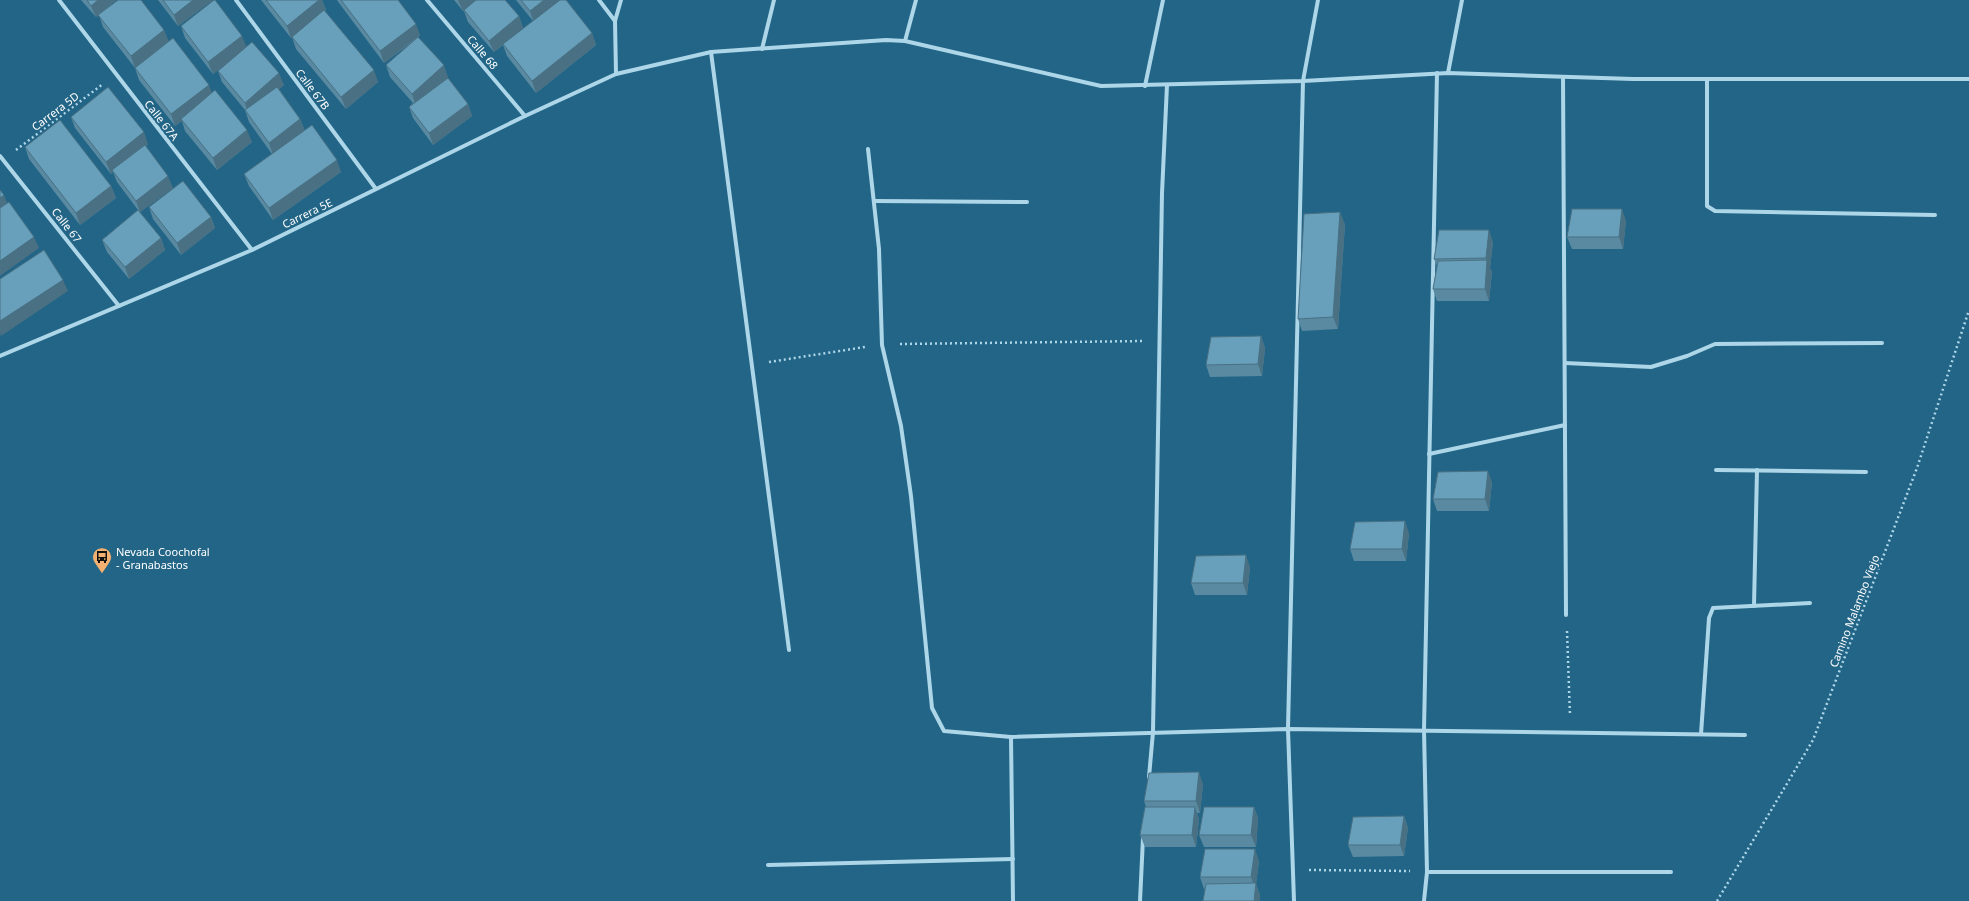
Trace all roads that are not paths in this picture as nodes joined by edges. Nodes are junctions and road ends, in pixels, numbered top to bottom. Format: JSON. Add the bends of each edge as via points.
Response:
{"nodes":[{"id":1,"x":59,"y":0,"type":"edge"},
{"id":2,"x":236,"y":0,"type":"edge"},
{"id":3,"x":427,"y":0,"type":"edge"},
{"id":4,"x":599,"y":0,"type":"edge"},
{"id":5,"x":621,"y":0,"type":"edge"},
{"id":6,"x":774,"y":0,"type":"edge"},
{"id":7,"x":916,"y":0,"type":"edge"},
{"id":8,"x":1163,"y":0,"type":"edge"},
{"id":9,"x":1318,"y":0,"type":"edge"},
{"id":10,"x":1462,"y":0,"type":"edge"},
{"id":11,"x":615,"y":21,"type":"junction"},
{"id":12,"x":904,"y":42,"type":"junction"},
{"id":13,"x":762,"y":49,"type":"junction"},
{"id":14,"x":711,"y":52,"type":"junction"},
{"id":15,"x":1437,"y":73,"type":"junction"},
{"id":16,"x":1448,"y":73,"type":"junction"},
{"id":17,"x":616,"y":74,"type":"junction"},
{"id":18,"x":1563,"y":77,"type":"junction"},
{"id":19,"x":1969,"y":79,"type":"edge"},
{"id":20,"x":1707,"y":80,"type":"junction"},
{"id":21,"x":1303,"y":81,"type":"junction"},
{"id":22,"x":1167,"y":85,"type":"junction"},
{"id":23,"x":1145,"y":86,"type":"junction"},
{"id":24,"x":525,"y":116,"type":"junction"},
{"id":25,"x":868,"y":149,"type":"dead end"},
{"id":26,"x":0,"y":156,"type":"edge"},
{"id":27,"x":376,"y":189,"type":"junction"},
{"id":28,"x":874,"y":201,"type":"junction"},
{"id":29,"x":1027,"y":202,"type":"dead end"},
{"id":30,"x":1934,"y":215,"type":"dead end"},
{"id":31,"x":252,"y":250,"type":"junction"},
{"id":32,"x":119,"y":306,"type":"junction"},
{"id":33,"x":1882,"y":343,"type":"dead end"},
{"id":34,"x":0,"y":356,"type":"edge"},
{"id":35,"x":1565,"y":363,"type":"junction"},
{"id":36,"x":1565,"y":425,"type":"junction"},
{"id":37,"x":1429,"y":454,"type":"junction"},
{"id":38,"x":1716,"y":470,"type":"dead end"},
{"id":39,"x":1757,"y":470,"type":"junction"},
{"id":40,"x":1866,"y":472,"type":"dead end"},
{"id":41,"x":1810,"y":603,"type":"dead end"},
{"id":42,"x":1754,"y":606,"type":"junction"},
{"id":43,"x":1566,"y":615,"type":"road end"},
{"id":44,"x":789,"y":650,"type":"dead end"},
{"id":45,"x":1288,"y":729,"type":"junction"},
{"id":46,"x":1424,"y":730,"type":"junction"},
{"id":47,"x":1153,"y":732,"type":"junction"},
{"id":48,"x":1701,"y":734,"type":"junction"},
{"id":49,"x":1744,"y":735,"type":"dead end"},
{"id":50,"x":1011,"y":737,"type":"junction"},
{"id":51,"x":1148,"y":785,"type":"edge"},
{"id":52,"x":1144,"y":831,"type":"edge"},
{"id":53,"x":1013,"y":859,"type":"junction"},
{"id":54,"x":768,"y":865,"type":"dead end"},
{"id":55,"x":1427,"y":872,"type":"junction"},
{"id":56,"x":1671,"y":872,"type":"dead end"},
{"id":57,"x":1013,"y":901,"type":"edge"},
{"id":58,"x":1140,"y":901,"type":"edge"},
{"id":59,"x":1294,"y":901,"type":"edge"},
{"id":60,"x":1424,"y":901,"type":"edge"}],
"edges":[{"from":1,"to":31,"type":"street","name":"Calle 67A"},
{"from":2,"to":27,"type":"street","name":"Calle 67B"},
{"from":3,"to":24,"type":"street","name":"Calle 68"},
{"from":4,"to":11,"type":"street"},
{"from":5,"to":11,"type":"street"},
{"from":6,"to":13,"type":"street"},
{"from":7,"to":12,"type":"street"},
{"from":8,"to":23,"type":"street"},
{"from":9,"to":21,"type":"street"},
{"from":10,"to":16,"type":"street"},
{"from":11,"to":17,"type":"street"},
{"from":12,"to":13,"type":"street","name":"Carrera 5E","via":[[886,40]]},
{"from":12,"to":23,"type":"street","name":"Carrera 5E","via":[[1101,86]]},
{"from":13,"to":14,"type":"street","name":"Carrera 5E"},
{"from":14,"to":17,"type":"street","name":"Carrera 5E"},
{"from":14,"to":44,"type":"street"},
{"from":15,"to":16,"type":"street","name":"Carrera 5E"},
{"from":15,"to":21,"type":"street","name":"Carrera 5E"},
{"from":15,"to":37,"type":"street"},
{"from":16,"to":18,"type":"street","name":"Carrera 5E"},
{"from":17,"to":24,"type":"street","name":"Carrera 5E"},
{"from":18,"to":20,"type":"street","name":"Carrera 5E"},
{"from":18,"to":35,"type":"street"},
{"from":19,"to":20,"type":"street","name":"Carrera 5E"},
{"from":20,"to":30,"type":"street","via":[[1707,206],[1715,211]]},
{"from":21,"to":22,"type":"street","name":"Carrera 5E"},
{"from":21,"to":45,"type":"street"},
{"from":22,"to":23,"type":"street","name":"Carrera 5E"},
{"from":22,"to":47,"type":"street","via":[[1162,193]]},
{"from":24,"to":27,"type":"street","name":"Carrera 5E"},
{"from":25,"to":28,"type":"street"},
{"from":26,"to":32,"type":"street","name":"Calle 67"},
{"from":27,"to":31,"type":"street","name":"Carrera 5E"},
{"from":28,"to":29,"type":"street"},
{"from":28,"to":50,"type":"street","via":[[879,249],[882,344],[901,426],[911,496],[932,708],[944,731]]},
{"from":31,"to":32,"type":"street","name":"Carrera 5E"},
{"from":32,"to":34,"type":"street","name":"Carrera 5E"},
{"from":33,"to":35,"type":"street","via":[[1715,344],[1650,367]]},
{"from":35,"to":36,"type":"street"},
{"from":36,"to":37,"type":"street"},
{"from":36,"to":43,"type":"street"},
{"from":37,"to":46,"type":"street"},
{"from":38,"to":39,"type":"street"},
{"from":39,"to":40,"type":"street"},
{"from":39,"to":42,"type":"street"},
{"from":41,"to":42,"type":"street"},
{"from":42,"to":48,"type":"street","via":[[1713,608],[1709,618]]},
{"from":45,"to":46,"type":"street"},
{"from":45,"to":47,"type":"street"},
{"from":45,"to":59,"type":"street"},
{"from":46,"to":48,"type":"street"},
{"from":46,"to":55,"type":"street"},
{"from":47,"to":50,"type":"street"},
{"from":47,"to":51,"type":"street"},
{"from":48,"to":49,"type":"street"},
{"from":50,"to":53,"type":"street"},
{"from":52,"to":58,"type":"street"},
{"from":53,"to":54,"type":"street"},
{"from":53,"to":57,"type":"street"},
{"from":55,"to":56,"type":"street"},
{"from":55,"to":60,"type":"street"}]}
